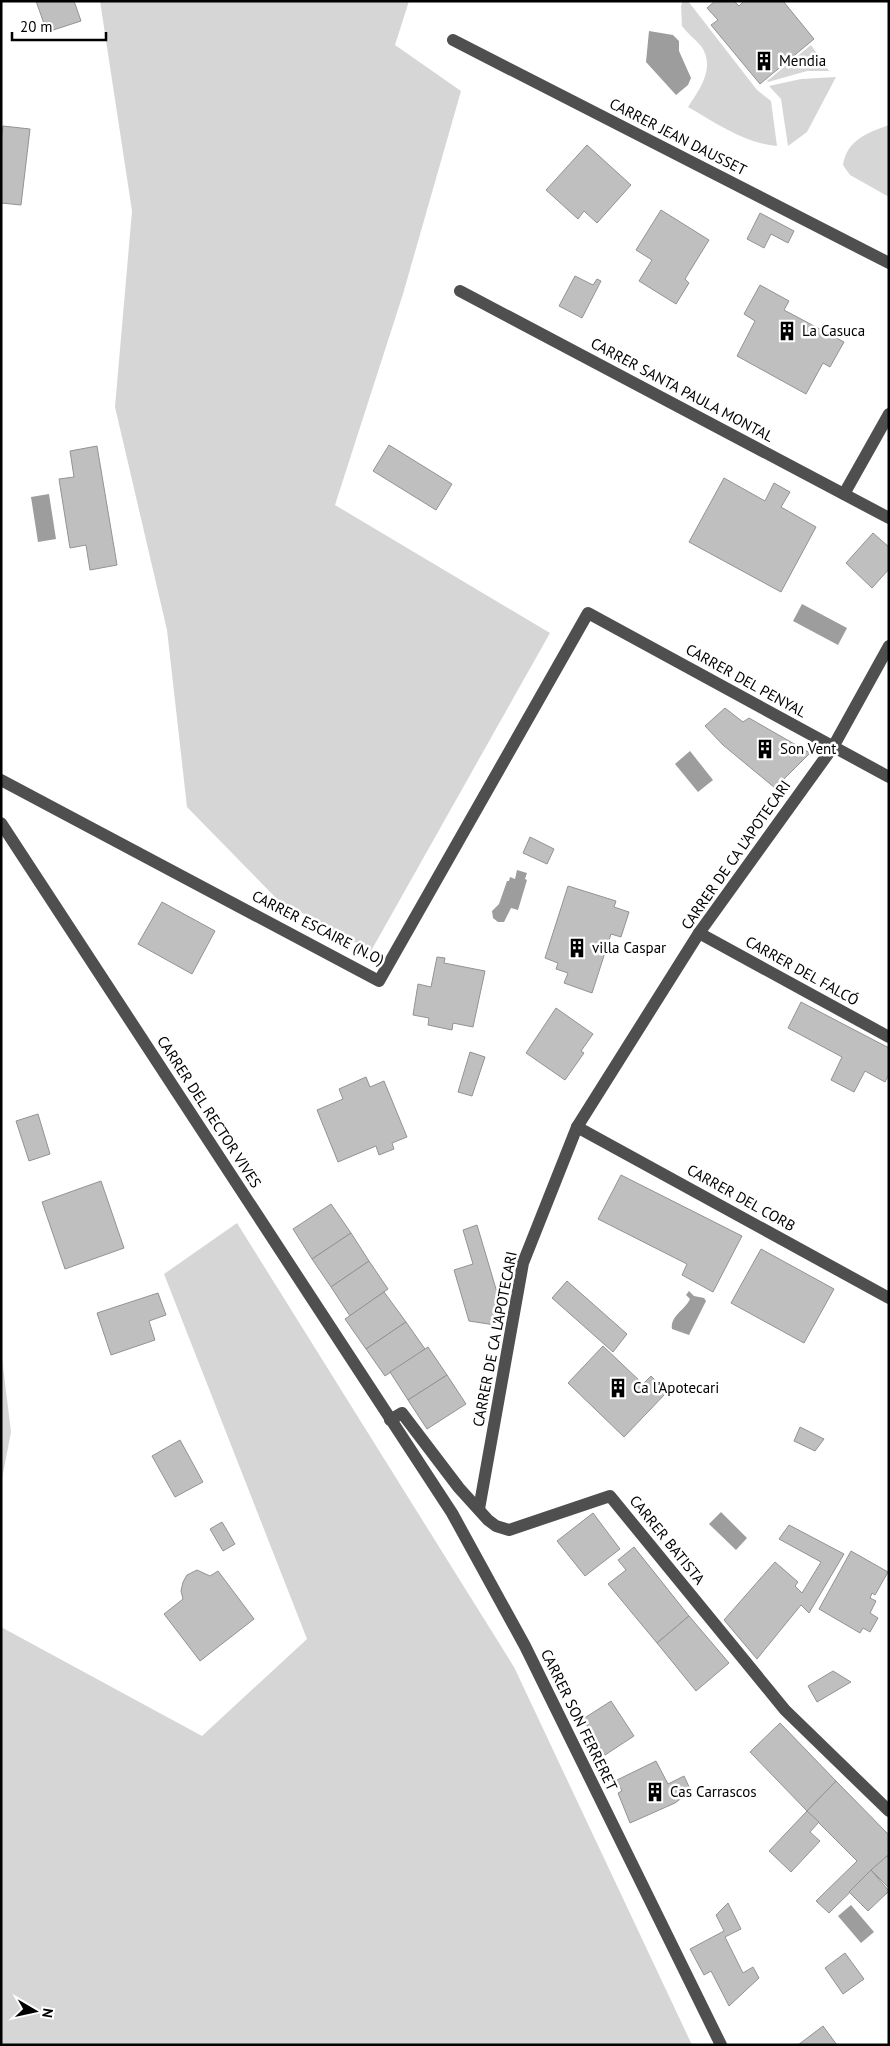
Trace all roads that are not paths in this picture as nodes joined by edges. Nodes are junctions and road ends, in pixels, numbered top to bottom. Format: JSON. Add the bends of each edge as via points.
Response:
{"nodes":[{"id":1,"x":453,"y":40,"type":"dead end"},
{"id":2,"x":889,"y":263,"type":"edge"},
{"id":3,"x":460,"y":292,"type":"dead end"},
{"id":4,"x":889,"y":414,"type":"edge"},
{"id":5,"x":844,"y":494,"type":"junction"},
{"id":6,"x":889,"y":518,"type":"edge"},
{"id":7,"x":588,"y":613,"type":"joint"},
{"id":8,"x":889,"y":646,"type":"edge"},
{"id":9,"x":833,"y":747,"type":"junction"},
{"id":10,"x":889,"y":777,"type":"edge"},
{"id":11,"x":1,"y":780,"type":"edge"},
{"id":12,"x":1,"y":823,"type":"edge"},
{"id":13,"x":699,"y":933,"type":"junction"},
{"id":14,"x":889,"y":1037,"type":"edge"},
{"id":15,"x":577,"y":1128,"type":"junction"},
{"id":16,"x":889,"y":1298,"type":"edge"},
{"id":17,"x":390,"y":1420,"type":"junction"},
{"id":18,"x":479,"y":1509,"type":"junction"},
{"id":19,"x":889,"y":1812,"type":"edge"},
{"id":20,"x":721,"y":2045,"type":"edge"}],
"edges":[{"from":1,"to":2,"type":"street","name":"CARRER JEAN DAUSSET"},
{"from":3,"to":5,"type":"street","name":"CARRER SANTA PAULA MONTAL"},
{"from":4,"to":5,"type":"street"},
{"from":5,"to":6,"type":"street","name":"CARRER SANTA PAULA MONTAL"},
{"from":7,"to":9,"type":"street","name":"CARRER DEL PENYAL"},
{"from":7,"to":11,"type":"street","name":"CARRER ESCAIRE (N.O)","via":[[379,981]]},
{"from":8,"to":9,"type":"street","name":"CARRER DE CA L'APOTECARI"},
{"from":9,"to":10,"type":"street","name":"CARRER DEL PENYAL"},
{"from":9,"to":13,"type":"street","name":"CARRER DE CA L'APOTECARI"},
{"from":12,"to":17,"type":"street","name":"CARRER DEL RECTOR VIVES"},
{"from":13,"to":14,"type":"street","name":"CARRER DEL FALCÓ"},
{"from":13,"to":15,"type":"street","name":"CARRER DE CA L'APOTECARI"},
{"from":15,"to":16,"type":"street","name":"CARRER DEL CORB"},
{"from":15,"to":18,"type":"street","name":"CARRER DE CA L'APOTECARI","via":[[523,1263]]},
{"from":17,"to":18,"type":"street","name":"CARRER BATISTA","via":[[402,1413]]},
{"from":17,"to":20,"type":"street","name":"CARRER SON FERRERET","via":[[452,1513],[525,1646]]},
{"from":18,"to":19,"type":"street","name":"CARRER BATISTA","via":[[496,1526],[509,1530],[610,1496],[785,1710]]}]}
